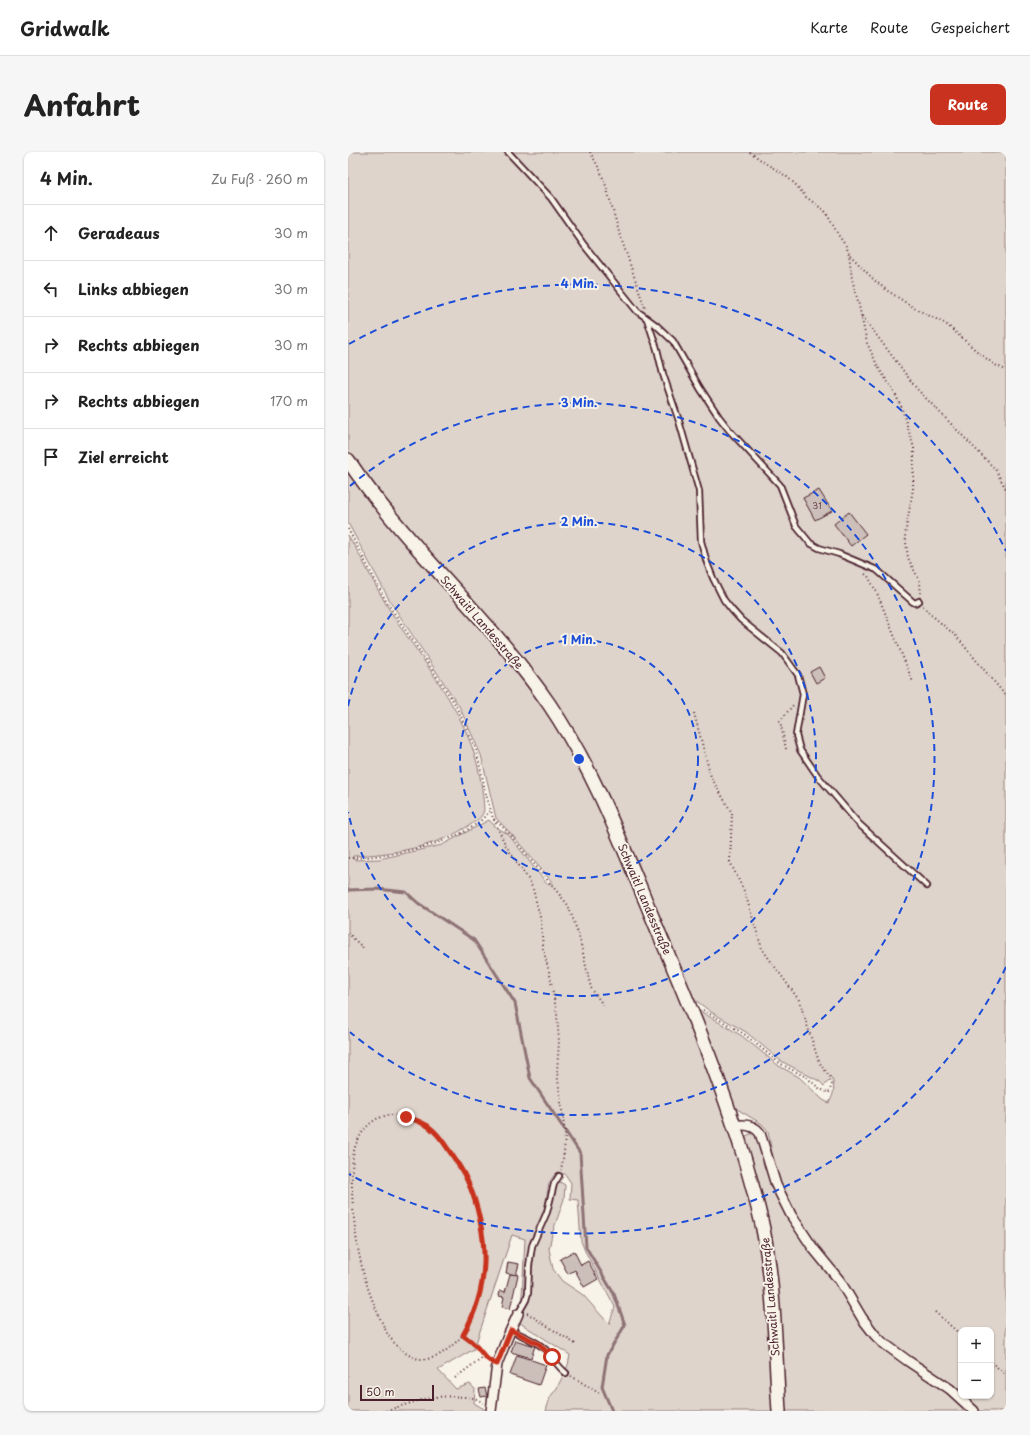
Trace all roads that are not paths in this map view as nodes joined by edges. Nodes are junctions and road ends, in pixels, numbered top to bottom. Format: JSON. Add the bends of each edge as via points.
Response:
{"nodes":[{"id":1,"x":508,"y":152,"type":"edge"},
{"id":2,"x":647,"y":319,"type":"junction"},
{"id":3,"x":348,"y":460,"type":"edge"},
{"id":4,"x":919,"y":601,"type":"road end"},
{"id":5,"x":927,"y":886,"type":"dead end"},
{"id":6,"x":734,"y":1126,"type":"junction"},
{"id":7,"x":559,"y":1176,"type":"road end"},
{"id":8,"x":520,"y":1312,"type":"joint"},
{"id":9,"x":511,"y":1330,"type":"junction"},
{"id":10,"x":566,"y":1373,"type":"road end"},
{"id":11,"x":491,"y":1409,"type":"edge"},
{"id":12,"x":779,"y":1411,"type":"edge"},
{"id":13,"x":974,"y":1411,"type":"edge"}],
"edges":[{"from":1,"to":2,"type":"lane","via":[[551,198],[632,306]]},
{"from":2,"to":4,"type":"lane","via":[[673,341],[719,417],[780,485],[796,526],[810,543],[873,568],[913,602]]},
{"from":2,"to":5,"type":"lane","via":[[699,491],[701,541],[713,578],[732,610],[782,653],[798,675],[803,694],[796,735],[800,750],[817,775],[859,824]]},
{"from":3,"to":6,"type":"street","name":"Schwaitl Landesstraße","via":[[394,522],[497,636],[528,675],[571,738],[596,783],[690,1007]]},
{"from":6,"to":12,"type":"street","name":"Schwaitl Landesstraße","via":[[763,1230],[771,1284]]},
{"from":6,"to":13,"type":"street","via":[[753,1127],[760,1133],[776,1186],[791,1215],[813,1248],[840,1281],[875,1335],[950,1389]]},
{"from":7,"to":8,"type":"lane","via":[[532,1246],[528,1292]]},
{"from":8,"to":9,"type":"street"},
{"from":9,"to":10,"type":"lane","via":[[539,1344]]},
{"from":9,"to":11,"type":"street","via":[[497,1364]]}]}
